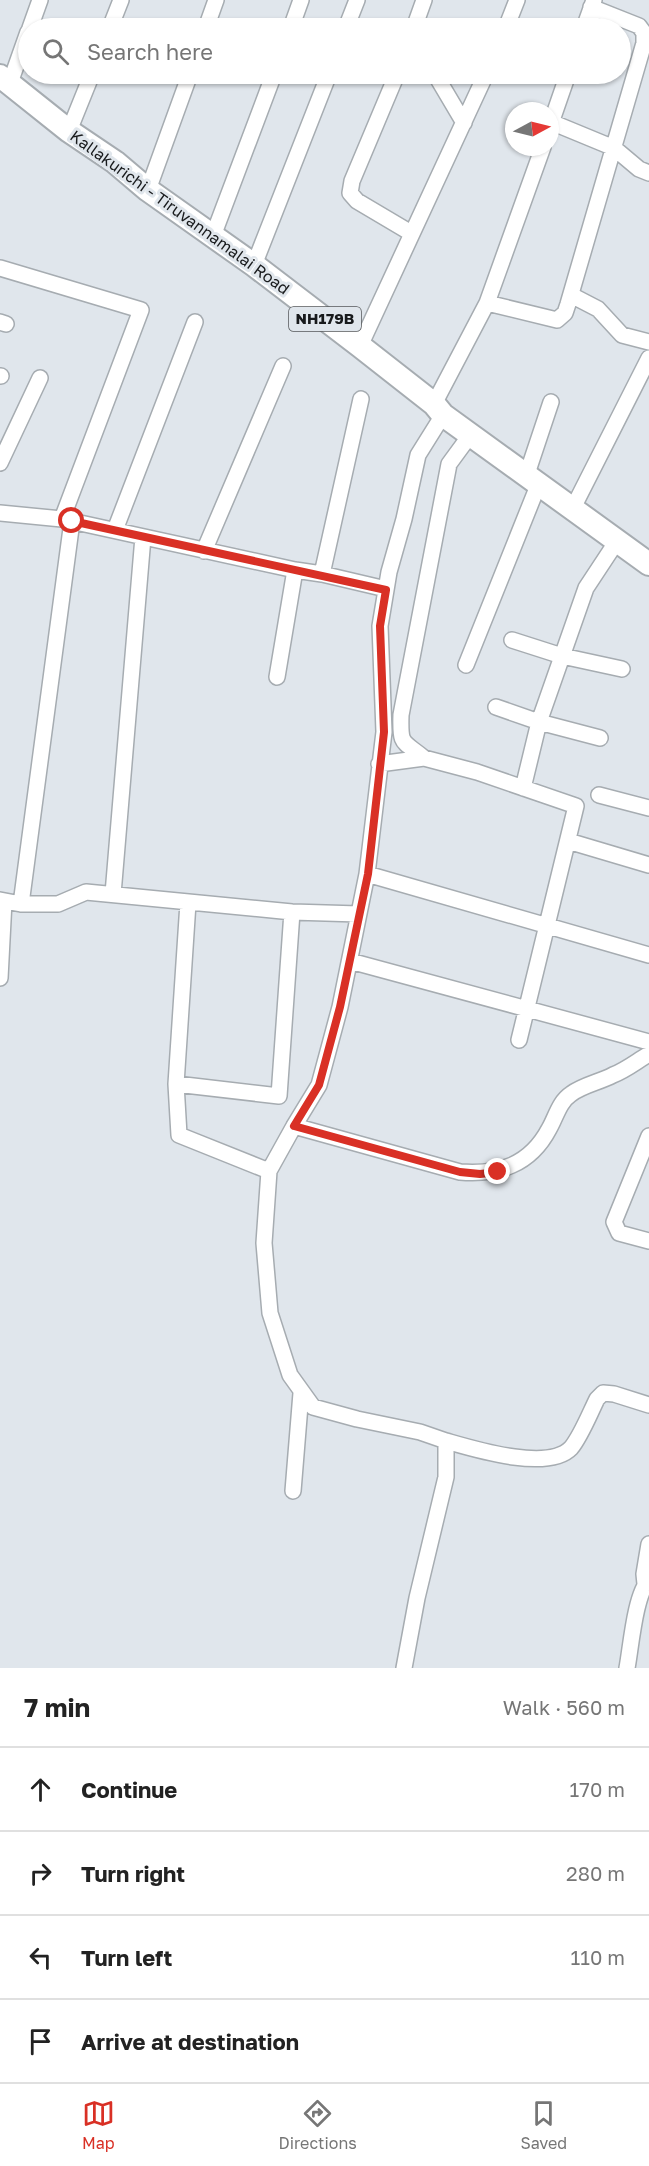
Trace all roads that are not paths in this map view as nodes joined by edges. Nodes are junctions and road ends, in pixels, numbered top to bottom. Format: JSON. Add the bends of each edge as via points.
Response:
{"nodes":[{"id":1,"x":40,"y":0,"type":"edge"},
{"id":2,"x":121,"y":0,"type":"edge"},
{"id":3,"x":216,"y":0,"type":"edge"},
{"id":4,"x":301,"y":0,"type":"edge"},
{"id":5,"x":357,"y":0,"type":"edge"},
{"id":6,"x":424,"y":0,"type":"edge"},
{"id":7,"x":517,"y":0,"type":"edge"},
{"id":8,"x":592,"y":4,"type":"edge"},
{"id":9,"x":33,"y":18,"type":"edge"},
{"id":10,"x":114,"y":18,"type":"edge"},
{"id":11,"x":210,"y":18,"type":"edge"},
{"id":12,"x":295,"y":18,"type":"edge"},
{"id":13,"x":350,"y":18,"type":"edge"},
{"id":14,"x":418,"y":18,"type":"edge"},
{"id":15,"x":510,"y":18,"type":"edge"},
{"id":16,"x":622,"y":18,"type":"edge"},
{"id":17,"x":631,"y":22,"type":"edge"},
{"id":18,"x":18,"y":52,"type":"edge"},
{"id":19,"x":5,"y":79,"type":"edge"},
{"id":20,"x":88,"y":84,"type":"edge"},
{"id":21,"x":186,"y":84,"type":"edge"},
{"id":22,"x":270,"y":84,"type":"edge"},
{"id":23,"x":325,"y":84,"type":"edge"},
{"id":24,"x":393,"y":84,"type":"edge"},
{"id":25,"x":441,"y":84,"type":"edge"},
{"id":26,"x":482,"y":84,"type":"edge"},
{"id":27,"x":565,"y":84,"type":"edge"},
{"id":28,"x":558,"y":102,"type":"edge"},
{"id":29,"x":464,"y":123,"type":"junction"},
{"id":30,"x":559,"y":127,"type":"edge"},
{"id":31,"x":69,"y":131,"type":"junction"},
{"id":32,"x":614,"y":148,"type":"junction"},
{"id":33,"x":540,"y":156,"type":"edge"},
{"id":34,"x":649,"y":173,"type":"edge"},
{"id":35,"x":148,"y":190,"type":"junction"},
{"id":36,"x":411,"y":233,"type":"junction"},
{"id":37,"x":213,"y":236,"type":"junction"},
{"id":38,"x":254,"y":265,"type":"junction"},
{"id":39,"x":0,"y":268,"type":"edge"},
{"id":40,"x":571,"y":295,"type":"junction"},
{"id":41,"x":487,"y":303,"type":"junction"},
{"id":42,"x":195,"y":322,"type":"dead end"},
{"id":43,"x":649,"y":342,"type":"edge"},
{"id":44,"x":360,"y":345,"type":"junction"},
{"id":45,"x":649,"y":358,"type":"edge"},
{"id":46,"x":283,"y":366,"type":"dead end"},
{"id":47,"x":40,"y":378,"type":"dead end"},
{"id":48,"x":361,"y":399,"type":"dead end"},
{"id":49,"x":551,"y":402,"type":"dead end"},
{"id":50,"x":439,"y":409,"type":"junction"},
{"id":51,"x":471,"y":434,"type":"junction"},
{"id":52,"x":0,"y":463,"type":"edge"},
{"id":53,"x":533,"y":478,"type":"junction"},
{"id":54,"x":573,"y":508,"type":"junction"},
{"id":55,"x":0,"y":513,"type":"edge"},
{"id":56,"x":67,"y":520,"type":"junction"},
{"id":57,"x":115,"y":530,"type":"junction"},
{"id":58,"x":142,"y":537,"type":"junction"},
{"id":59,"x":617,"y":541,"type":"junction"},
{"id":60,"x":204,"y":550,"type":"junction"},
{"id":61,"x":649,"y":564,"type":"edge"},
{"id":62,"x":296,"y":570,"type":"junction"},
{"id":63,"x":322,"y":574,"type":"junction"},
{"id":64,"x":386,"y":590,"type":"junction"},
{"id":65,"x":512,"y":640,"type":"dead end"},
{"id":66,"x":562,"y":656,"type":"junction"},
{"id":67,"x":466,"y":665,"type":"dead end"},
{"id":68,"x":622,"y":669,"type":"dead end"},
{"id":69,"x":277,"y":677,"type":"dead end"},
{"id":70,"x":496,"y":707,"type":"dead end"},
{"id":71,"x":539,"y":722,"type":"junction"},
{"id":72,"x":600,"y":738,"type":"dead end"},
{"id":73,"x":424,"y":758,"type":"junction"},
{"id":74,"x":379,"y":764,"type":"junction"},
{"id":75,"x":523,"y":788,"type":"junction"},
{"id":76,"x":599,"y":795,"type":"dead end"},
{"id":77,"x":649,"y":808,"type":"edge"},
{"id":78,"x":567,"y":841,"type":"junction"},
{"id":79,"x":649,"y":865,"type":"edge"},
{"id":80,"x":368,"y":874,"type":"junction"},
{"id":81,"x":113,"y":894,"type":"junction"},
{"id":82,"x":2,"y":901,"type":"edge"},
{"id":83,"x":188,"y":903,"type":"junction"},
{"id":84,"x":21,"y":904,"type":"junction"},
{"id":85,"x":292,"y":912,"type":"junction"},
{"id":86,"x":359,"y":914,"type":"junction"},
{"id":87,"x":547,"y":925,"type":"junction"},
{"id":88,"x":649,"y":955,"type":"edge"},
{"id":89,"x":350,"y":961,"type":"junction"},
{"id":90,"x":0,"y":978,"type":"edge"},
{"id":91,"x":526,"y":1009,"type":"junction"},
{"id":92,"x":519,"y":1040,"type":"dead end"},
{"id":93,"x":649,"y":1042,"type":"edge"},
{"id":94,"x":649,"y":1054,"type":"edge"},
{"id":95,"x":176,"y":1084,"type":"junction"},
{"id":96,"x":294,"y":1126,"type":"junction"},
{"id":97,"x":649,"y":1136,"type":"edge"},
{"id":98,"x":269,"y":1171,"type":"junction"},
{"id":99,"x":649,"y":1241,"type":"edge"},
{"id":100,"x":301,"y":1393,"type":"junction"},
{"id":101,"x":649,"y":1405,"type":"edge"},
{"id":102,"x":446,"y":1441,"type":"junction"},
{"id":103,"x":293,"y":1491,"type":"dead end"},
{"id":104,"x":649,"y":1544,"type":"edge"},
{"id":105,"x":647,"y":1582,"type":"edge"},
{"id":106,"x":404,"y":1668,"type":"edge"},
{"id":107,"x":627,"y":1668,"type":"edge"}],
"edges":[{"from":1,"to":9,"type":"street"},
{"from":2,"to":10,"type":"street"},
{"from":3,"to":11,"type":"street"},
{"from":4,"to":12,"type":"street"},
{"from":5,"to":13,"type":"street"},
{"from":6,"to":14,"type":"street"},
{"from":7,"to":15,"type":"street"},
{"from":8,"to":16,"type":"street"},
{"from":17,"to":32,"type":"street","via":[[642,28],[644,43]]},
{"from":18,"to":19,"type":"street"},
{"from":19,"to":31,"type":"highway","name":"Kallakurichi - Tiruvannamalai Road","number":"NH179B"},
{"from":20,"to":31,"type":"street"},
{"from":21,"to":35,"type":"street"},
{"from":22,"to":37,"type":"street"},
{"from":23,"to":38,"type":"street"},
{"from":24,"to":36,"type":"street","via":[[350,193]]},
{"from":25,"to":29,"type":"street"},
{"from":26,"to":29,"type":"street"},
{"from":27,"to":28,"type":"street"},
{"from":29,"to":36,"type":"street"},
{"from":30,"to":32,"type":"street"},
{"from":31,"to":35,"type":"highway","name":"Kallakurichi - Tiruvannamalai Road","number":"NH179B"},
{"from":32,"to":34,"type":"street"},
{"from":32,"to":40,"type":"street"},
{"from":33,"to":41,"type":"street"},
{"from":35,"to":37,"type":"highway","name":"Kallakurichi - Tiruvannamalai Road","number":"NH179B"},
{"from":36,"to":44,"type":"street"},
{"from":37,"to":38,"type":"highway","name":"Kallakurichi - Tiruvannamalai Road","number":"NH179B"},
{"from":38,"to":44,"type":"highway","name":"Kallakurichi - Tiruvannamalai Road","number":"NH179B"},
{"from":39,"to":56,"type":"street","via":[[141,310]]},
{"from":40,"to":41,"type":"street","via":[[565,313],[556,320]]},
{"from":40,"to":43,"type":"street","via":[[598,309],[622,335]]},
{"from":41,"to":50,"type":"street"},
{"from":42,"to":57,"type":"street"},
{"from":44,"to":50,"type":"highway","name":"Kallakurichi - Tiruvannamalai Road","number":"NH179B"},
{"from":45,"to":54,"type":"street"},
{"from":46,"to":60,"type":"street"},
{"from":47,"to":52,"type":"street"},
{"from":48,"to":63,"type":"street"},
{"from":49,"to":53,"type":"street"},
{"from":50,"to":51,"type":"highway","name":"Kallakurichi - Tiruvannamalai Road","number":"NH179B"},
{"from":50,"to":64,"type":"street","via":[[418,455]]},
{"from":51,"to":53,"type":"highway","name":"Kallakurichi - Tiruvannamalai Road","number":"NH179B"},
{"from":51,"to":73,"type":"street","via":[[449,464],[401,715],[400,736]]},
{"from":53,"to":54,"type":"highway","name":"Kallakurichi - Tiruvannamalai Road","number":"NH179B"},
{"from":53,"to":67,"type":"street"},
{"from":54,"to":59,"type":"highway","name":"Kallakurichi - Tiruvannamalai Road","number":"NH179B"},
{"from":55,"to":56,"type":"street"},
{"from":56,"to":57,"type":"street"},
{"from":56,"to":84,"type":"street"},
{"from":57,"to":58,"type":"street"},
{"from":58,"to":60,"type":"street"},
{"from":58,"to":81,"type":"street"},
{"from":59,"to":61,"type":"highway","name":"Kallakurichi - Tiruvannamalai Road","number":"NH179B"},
{"from":59,"to":66,"type":"street","via":[[586,588]]},
{"from":60,"to":62,"type":"street"},
{"from":62,"to":63,"type":"street"},
{"from":62,"to":69,"type":"street"},
{"from":63,"to":64,"type":"street"},
{"from":64,"to":74,"type":"street","via":[[380,626],[384,732]]},
{"from":65,"to":66,"type":"street"},
{"from":66,"to":68,"type":"street"},
{"from":66,"to":71,"type":"street"},
{"from":70,"to":71,"type":"street"},
{"from":71,"to":72,"type":"street"},
{"from":71,"to":75,"type":"street"},
{"from":73,"to":74,"type":"street"},
{"from":73,"to":75,"type":"street"},
{"from":74,"to":80,"type":"street"},
{"from":75,"to":78,"type":"street","via":[[576,806]]},
{"from":76,"to":77,"type":"street"},
{"from":78,"to":79,"type":"street"},
{"from":78,"to":87,"type":"street"},
{"from":80,"to":86,"type":"street"},
{"from":80,"to":87,"type":"street"},
{"from":81,"to":83,"type":"street"},
{"from":81,"to":84,"type":"street","via":[[86,892],[58,904]]},
{"from":82,"to":84,"type":"street"},
{"from":82,"to":90,"type":"street"},
{"from":83,"to":85,"type":"street"},
{"from":83,"to":95,"type":"street"},
{"from":85,"to":86,"type":"street"},
{"from":85,"to":95,"type":"street","via":[[279,1096]]},
{"from":86,"to":89,"type":"street"},
{"from":87,"to":88,"type":"street"},
{"from":87,"to":91,"type":"street"},
{"from":89,"to":91,"type":"street"},
{"from":89,"to":96,"type":"street","via":[[319,1085]]},
{"from":91,"to":92,"type":"street"},
{"from":91,"to":93,"type":"street"},
{"from":94,"to":96,"type":"street","via":[[615,1075],[571,1094],[530,1154],[498,1172],[460,1172]]},
{"from":95,"to":98,"type":"street","via":[[179,1135]]},
{"from":96,"to":98,"type":"street"},
{"from":97,"to":99,"type":"street","via":[[614,1222],[619,1233]]},
{"from":98,"to":100,"type":"street","via":[[264,1243],[270,1313],[290,1375]]},
{"from":100,"to":102,"type":"street","via":[[313,1407]]},
{"from":100,"to":103,"type":"street"},
{"from":101,"to":102,"type":"street","via":[[603,1393],[570,1448],[559,1456],[539,1460]]},
{"from":102,"to":106,"type":"street","via":[[446,1476]]},
{"from":104,"to":105,"type":"street","via":[[644,1574]]},
{"from":105,"to":107,"type":"street","via":[[640,1596]]}]}
